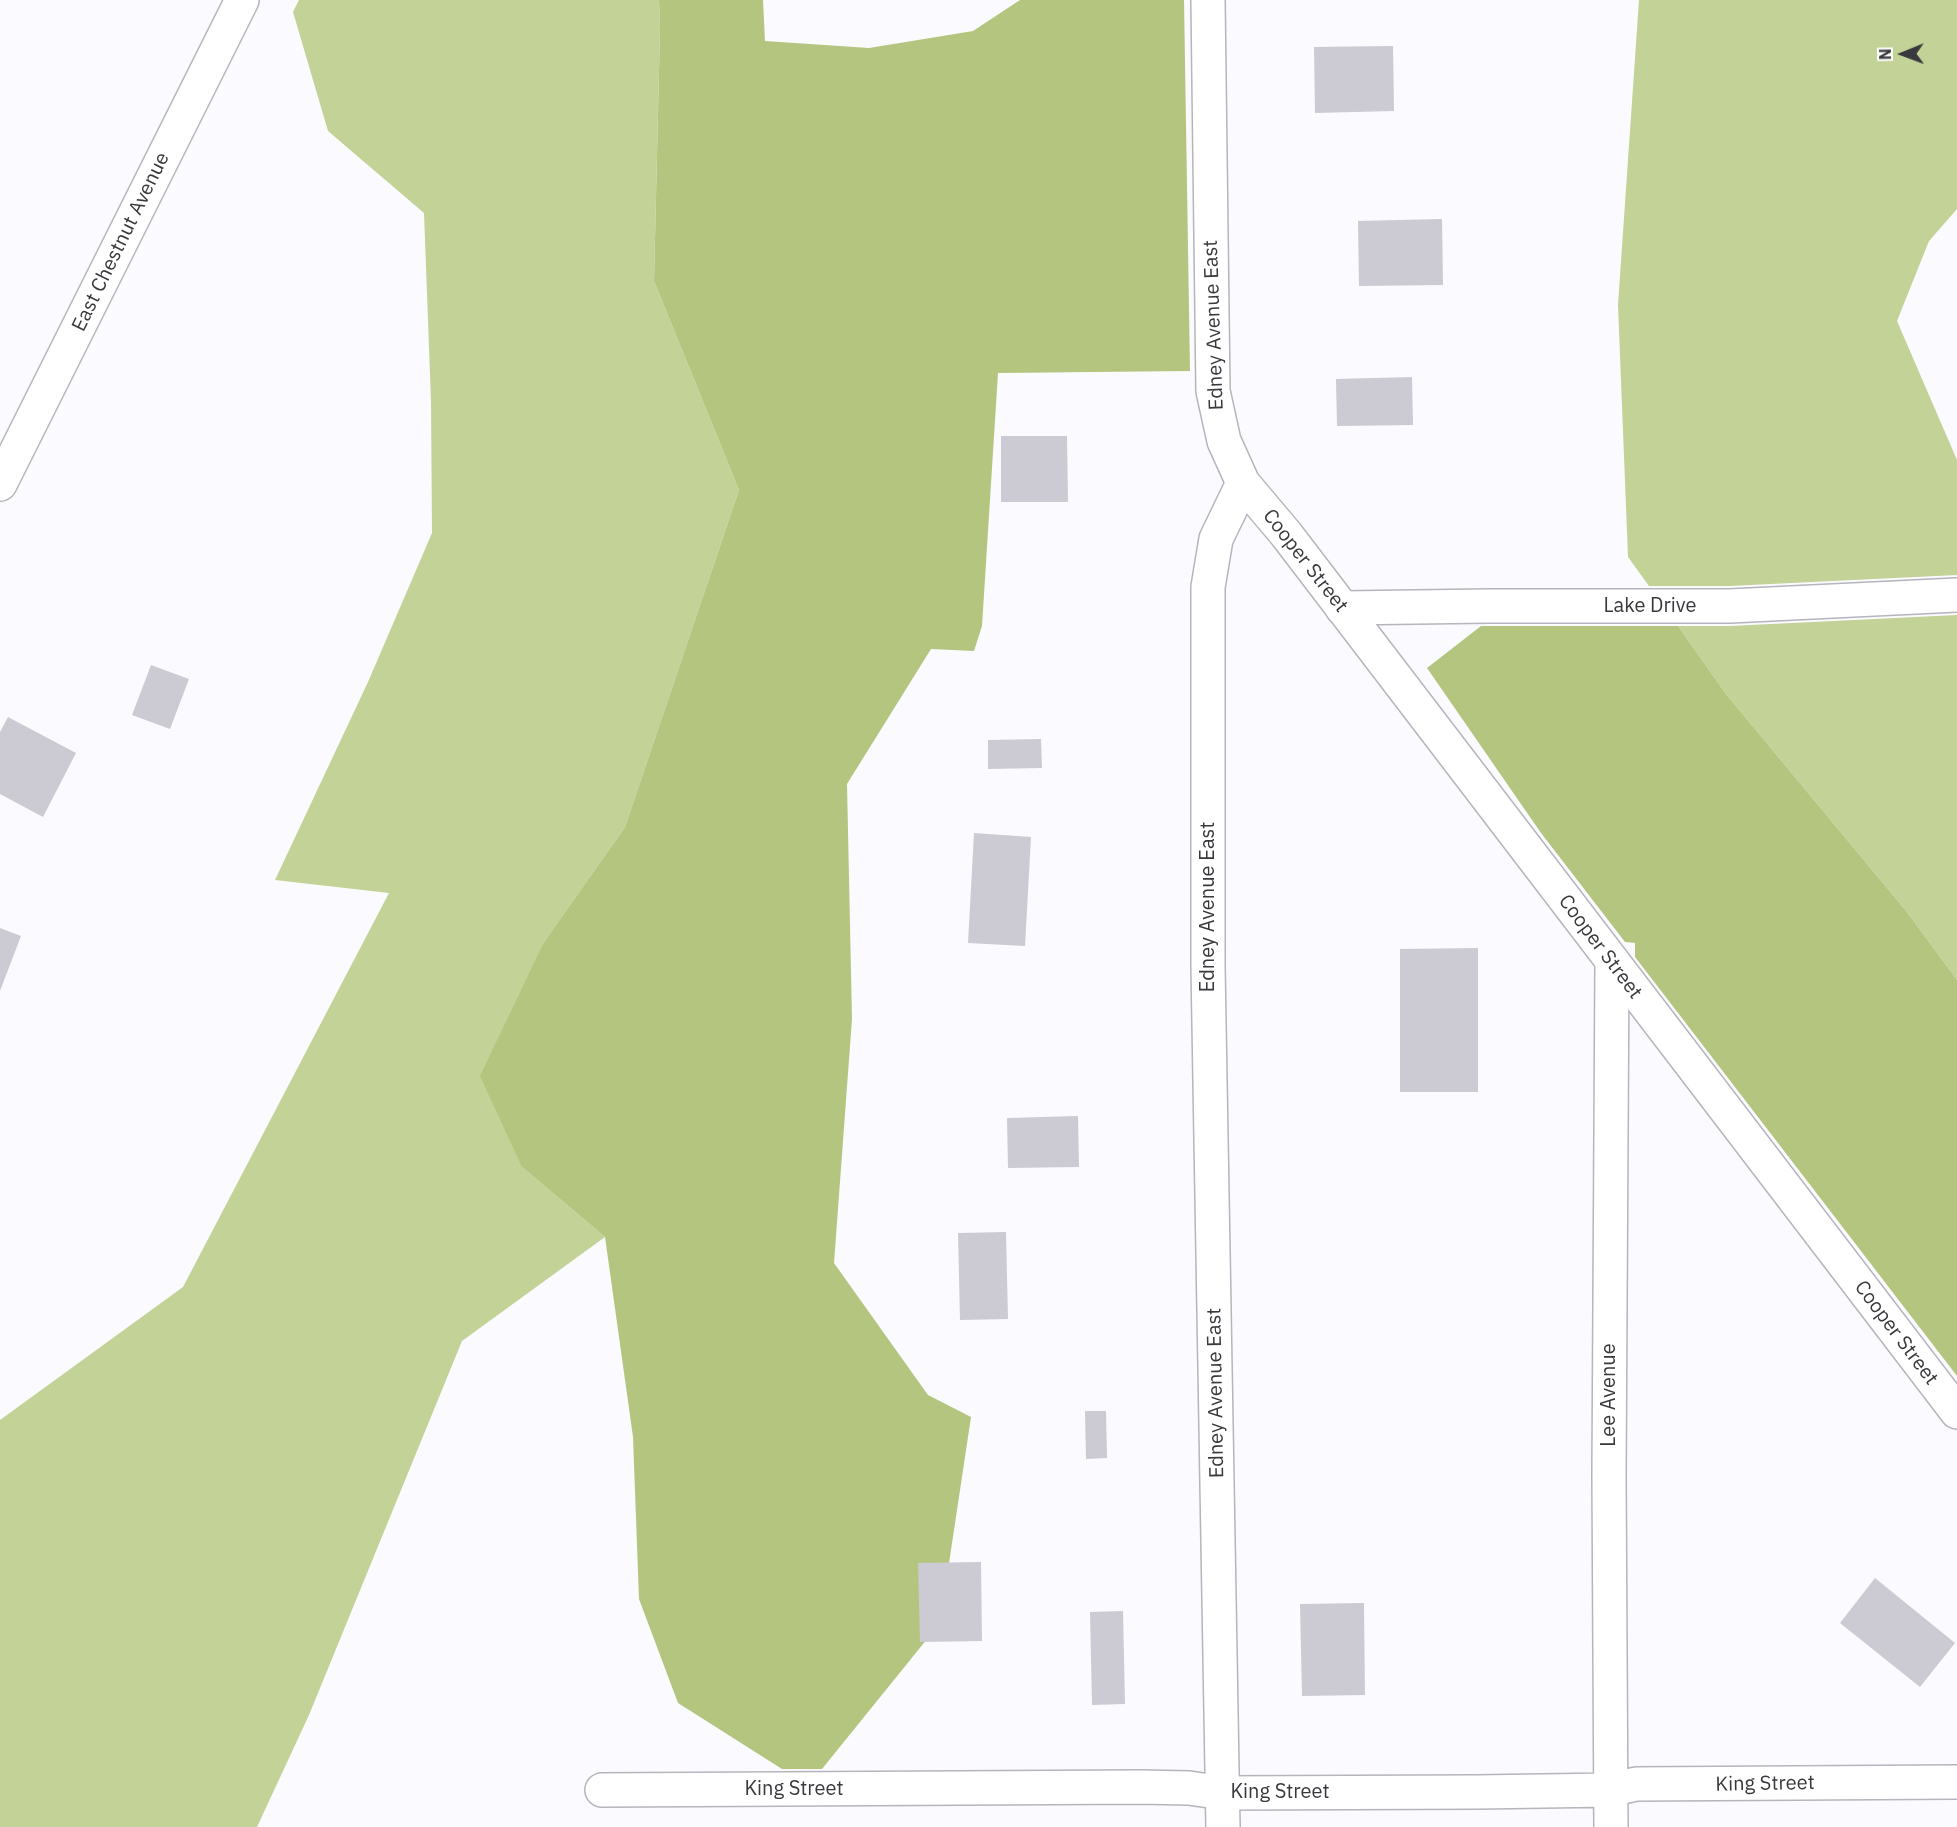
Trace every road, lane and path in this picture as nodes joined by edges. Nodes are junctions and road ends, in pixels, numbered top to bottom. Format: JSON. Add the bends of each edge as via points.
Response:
{"nodes":[{"id":1,"x":242,"y":0,"type":"edge"},
{"id":2,"x":1208,"y":0,"type":"edge"},
{"id":3,"x":1243,"y":483,"type":"junction"},
{"id":4,"x":0,"y":484,"type":"edge"},
{"id":5,"x":1957,"y":595,"type":"edge"},
{"id":6,"x":1342,"y":609,"type":"junction"},
{"id":7,"x":1612,"y":963,"type":"junction"},
{"id":8,"x":1957,"y":1412,"type":"edge"},
{"id":9,"x":1957,"y":1782,"type":"edge"},
{"id":10,"x":603,"y":1790,"type":"dead end"},
{"id":11,"x":1610,"y":1790,"type":"junction"},
{"id":12,"x":1223,"y":1793,"type":"junction"},
{"id":13,"x":1223,"y":1827,"type":"edge"},
{"id":14,"x":1611,"y":1827,"type":"edge"}],
"edges":[{"from":1,"to":4,"type":"street","name":"East Chestnut Avenue"},
{"from":2,"to":3,"type":"street","name":"Edney Avenue East","via":[[1213,391],[1224,441]]},
{"from":3,"to":6,"type":"street","name":"Cooper Street"},
{"from":3,"to":12,"type":"street","name":"Edney Avenue East","via":[[1216,539],[1209,587],[1208,966]]},
{"from":5,"to":6,"type":"street","name":"Lake Drive","via":[[1730,606]]},
{"from":6,"to":7,"type":"street","name":"Cooper Street"},
{"from":7,"to":8,"type":"street","name":"Cooper Street"},
{"from":7,"to":11,"type":"street","name":"Lee Avenue"},
{"from":9,"to":11,"type":"street","name":"King Street","via":[[1636,1784]]},
{"from":10,"to":12,"type":"street","name":"King Street","via":[[1189,1788]]},
{"from":11,"to":12,"type":"street","name":"King Street"},
{"from":11,"to":14,"type":"street","name":"Lee Avenue"},
{"from":12,"to":13,"type":"street","name":"Edney Avenue East"}]}
